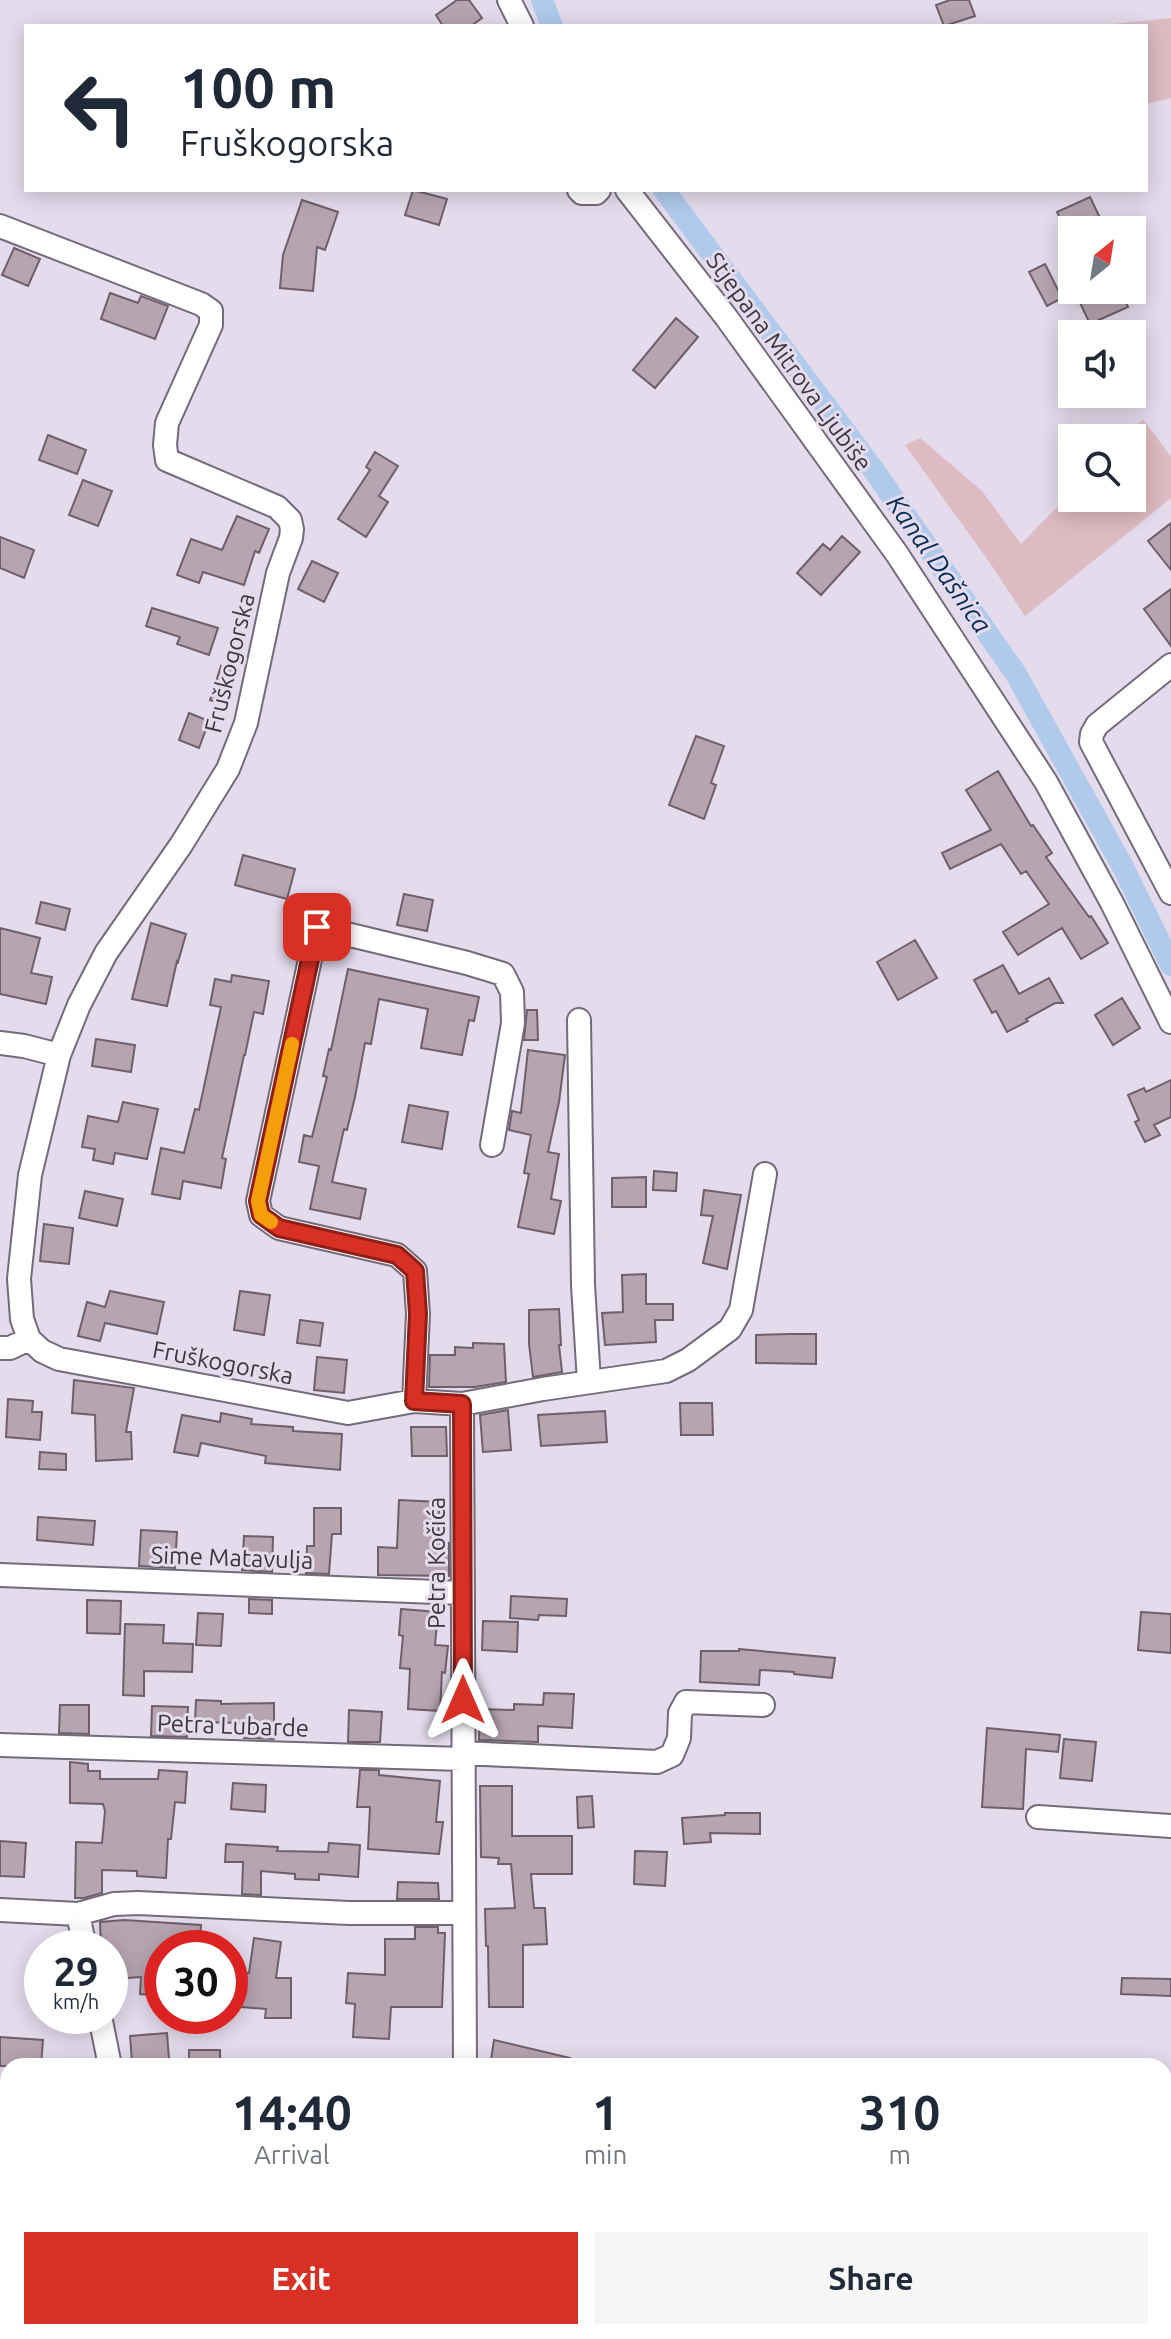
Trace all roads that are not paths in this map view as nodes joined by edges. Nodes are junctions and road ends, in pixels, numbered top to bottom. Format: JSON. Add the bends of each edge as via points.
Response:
{"nodes":[{"id":1,"x":509,"y":0,"type":"edge"},
{"id":2,"x":521,"y":24,"type":"edge"},
{"id":3,"x":629,"y":192,"type":"edge"},
{"id":4,"x":0,"y":226,"type":"edge"},
{"id":5,"x":1171,"y":665,"type":"edge"},
{"id":6,"x":1171,"y":893,"type":"edge"},
{"id":7,"x":579,"y":1020,"type":"dead end"},
{"id":8,"x":1171,"y":1022,"type":"edge"},
{"id":9,"x":0,"y":1043,"type":"edge"},
{"id":10,"x":59,"y":1055,"type":"junction"},
{"id":11,"x":492,"y":1145,"type":"dead end"},
{"id":12,"x":765,"y":1174,"type":"dead end"},
{"id":13,"x":29,"y":1339,"type":"junction"},
{"id":14,"x":0,"y":1348,"type":"edge"},
{"id":15,"x":589,"y":1382,"type":"junction"},
{"id":16,"x":414,"y":1401,"type":"junction"},
{"id":17,"x":462,"y":1404,"type":"junction"},
{"id":18,"x":0,"y":1575,"type":"edge"},
{"id":19,"x":463,"y":1593,"type":"junction"},
{"id":20,"x":763,"y":1705,"type":"dead end"},
{"id":21,"x":0,"y":1745,"type":"edge"},
{"id":22,"x":464,"y":1756,"type":"junction"},
{"id":23,"x":1038,"y":1817,"type":"dead end"},
{"id":24,"x":1171,"y":1826,"type":"edge"},
{"id":25,"x":0,"y":1910,"type":"edge"},
{"id":26,"x":464,"y":1913,"type":"junction"},
{"id":27,"x":78,"y":1914,"type":"junction"},
{"id":28,"x":81,"y":1930,"type":"edge"},
{"id":29,"x":104,"y":2034,"type":"edge"},
{"id":30,"x":108,"y":2058,"type":"edge"},
{"id":31,"x":465,"y":2058,"type":"edge"}],
"edges":[{"from":1,"to":2,"type":"street"},
{"from":3,"to":8,"type":"street","name":"Stjepana Mitrova Ljubiše","via":[[897,554],[1046,782]]},
{"from":4,"to":10,"type":"street","name":"Fruškogorska","via":[[211,311],[211,325],[167,423],[167,460],[277,507],[292,529],[246,723],[228,769],[106,953]]},
{"from":5,"to":6,"type":"street","via":[[1097,725],[1091,742]]},
{"from":7,"to":15,"type":"street"},
{"from":9,"to":10,"type":"street"},
{"from":10,"to":13,"type":"street","name":"Fruškogorska","via":[[30,1175],[19,1279]]},
{"from":11,"to":16,"type":"street","via":[[513,1023],[512,992],[503,974],[317,927],[258,1201],[261,1215],[279,1228],[397,1255],[415,1271]]},
{"from":12,"to":15,"type":"street","name":"Fruškogorska","via":[[741,1310],[730,1329],[666,1371]]},
{"from":13,"to":14,"type":"street"},
{"from":13,"to":16,"type":"street","name":"Fruškogorska","via":[[59,1359],[348,1413]]},
{"from":15,"to":17,"type":"street","name":"Fruškogorska"},
{"from":16,"to":17,"type":"street","name":"Fruškogorska"},
{"from":17,"to":19,"type":"street","name":"Petra Kočića"},
{"from":18,"to":19,"type":"street","name":"Sime Matavulja"},
{"from":19,"to":22,"type":"street","name":"Petra Kočića"},
{"from":20,"to":22,"type":"street","name":"Petra Lubarde","via":[[686,1702],[672,1755],[657,1762]]},
{"from":21,"to":22,"type":"street","name":"Petra Lubarde"},
{"from":22,"to":26,"type":"street","name":"Petra Kočića"},
{"from":23,"to":24,"type":"street"},
{"from":25,"to":27,"type":"street"},
{"from":26,"to":27,"type":"street","via":[[138,1903]]},
{"from":26,"to":31,"type":"street","name":"Petra Kočića"},
{"from":27,"to":28,"type":"street"},
{"from":29,"to":30,"type":"street"}]}
